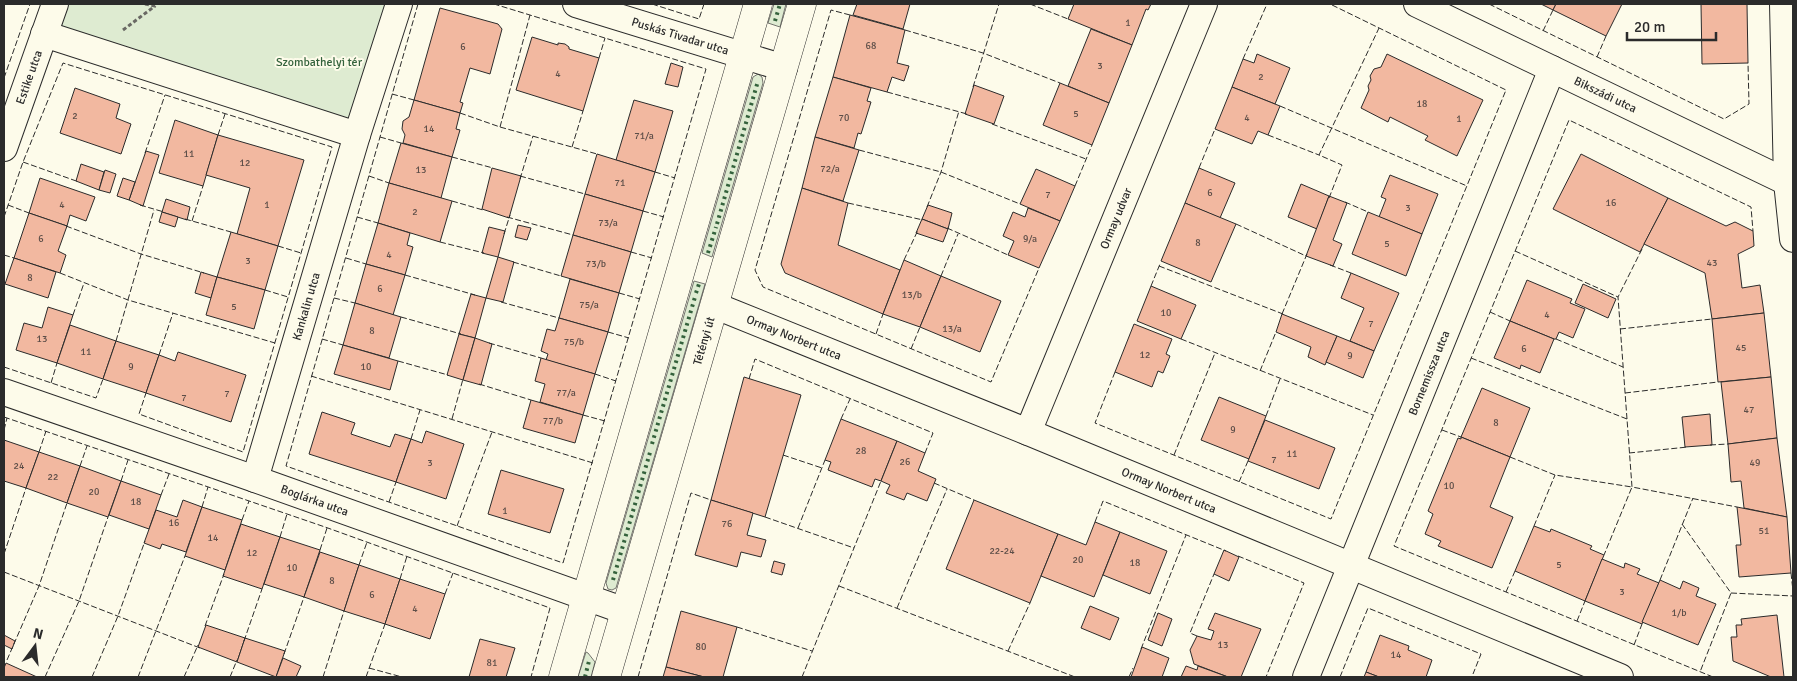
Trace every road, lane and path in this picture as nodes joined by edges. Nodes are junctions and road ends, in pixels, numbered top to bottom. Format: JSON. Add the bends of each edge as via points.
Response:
{"nodes":[{"id":1,"x":54,"y":4,"type":"edge"},
{"id":2,"x":145,"y":4,"type":"edge"},
{"id":3,"x":157,"y":4,"type":"edge"},
{"id":4,"x":399,"y":4,"type":"edge"},
{"id":5,"x":576,"y":4,"type":"edge"},
{"id":6,"x":758,"y":4,"type":"edge"},
{"id":7,"x":802,"y":4,"type":"edge"},
{"id":8,"x":1204,"y":4,"type":"edge"},
{"id":9,"x":1417,"y":4,"type":"edge"},
{"id":10,"x":1783,"y":4,"type":"edge"},
{"id":11,"x":44,"y":34,"type":"junction"},
{"id":12,"x":743,"y":56,"type":"junction"},
{"id":13,"x":784,"y":68,"type":"junction"},
{"id":14,"x":1552,"y":69,"type":"junction"},
{"id":15,"x":357,"y":135,"type":"junction"},
{"id":16,"x":4,"y":148,"type":"edge"},
{"id":17,"x":1790,"y":183,"type":"edge"},
{"id":18,"x":1793,"y":239,"type":"edge"},
{"id":19,"x":716,"y":306,"type":"junction"},
{"id":20,"x":4,"y":392,"type":"edge"},
{"id":21,"x":1028,"y":432,"type":"junction"},
{"id":22,"x":255,"y":479,"type":"junction"},
{"id":23,"x":1350,"y":566,"type":"junction"},
{"id":24,"x":586,"y":597,"type":"junction"},
{"id":25,"x":625,"y":611,"type":"junction"},
{"id":26,"x":563,"y":677,"type":"edge"},
{"id":27,"x":606,"y":677,"type":"edge"},
{"id":28,"x":1306,"y":677,"type":"edge"},
{"id":29,"x":1620,"y":677,"type":"edge"}],
"edges":[{"from":1,"to":11,"type":"street"},
{"from":2,"to":3,"type":"path"},
{"from":4,"to":15,"type":"street"},
{"from":5,"to":12,"type":"street","name":"Puskás Tivadar utca"},
{"from":6,"to":12,"type":"street"},
{"from":7,"to":13,"type":"street","name":"Tétényi út"},
{"from":8,"to":21,"type":"street","name":"Ormay udvar"},
{"from":9,"to":14,"type":"street","name":"Bikszádi utca"},
{"from":10,"to":17,"type":"street"},
{"from":11,"to":15,"type":"street"},
{"from":11,"to":16,"type":"street","name":"Estike utca"},
{"from":12,"to":13,"type":"street","name":"Puskás Tivadar utca"},
{"from":12,"to":24,"type":"street"},
{"from":13,"to":19,"type":"street","name":"Tétényi út"},
{"from":14,"to":17,"type":"street","name":"Bikszádi utca"},
{"from":14,"to":23,"type":"street","name":"Bornemissza utca"},
{"from":15,"to":22,"type":"street","name":"Kankalin utca"},
{"from":17,"to":18,"type":"street"},
{"from":19,"to":21,"type":"street","name":"Ormay Norbert utca"},
{"from":19,"to":25,"type":"street","name":"Tétényi út"},
{"from":20,"to":22,"type":"street","name":"Boglárka utca"},
{"from":21,"to":23,"type":"street","name":"Ormay Norbert utca"},
{"from":22,"to":24,"type":"street","name":"Boglárka utca"},
{"from":23,"to":28,"type":"street","name":"Bornemissza utca"},
{"from":23,"to":29,"type":"street","name":"Ormay Norbert utca"},
{"from":24,"to":25,"type":"street","name":"Boglárka utca"},
{"from":24,"to":26,"type":"street"},
{"from":25,"to":27,"type":"street","name":"Tétényi út"}]}
